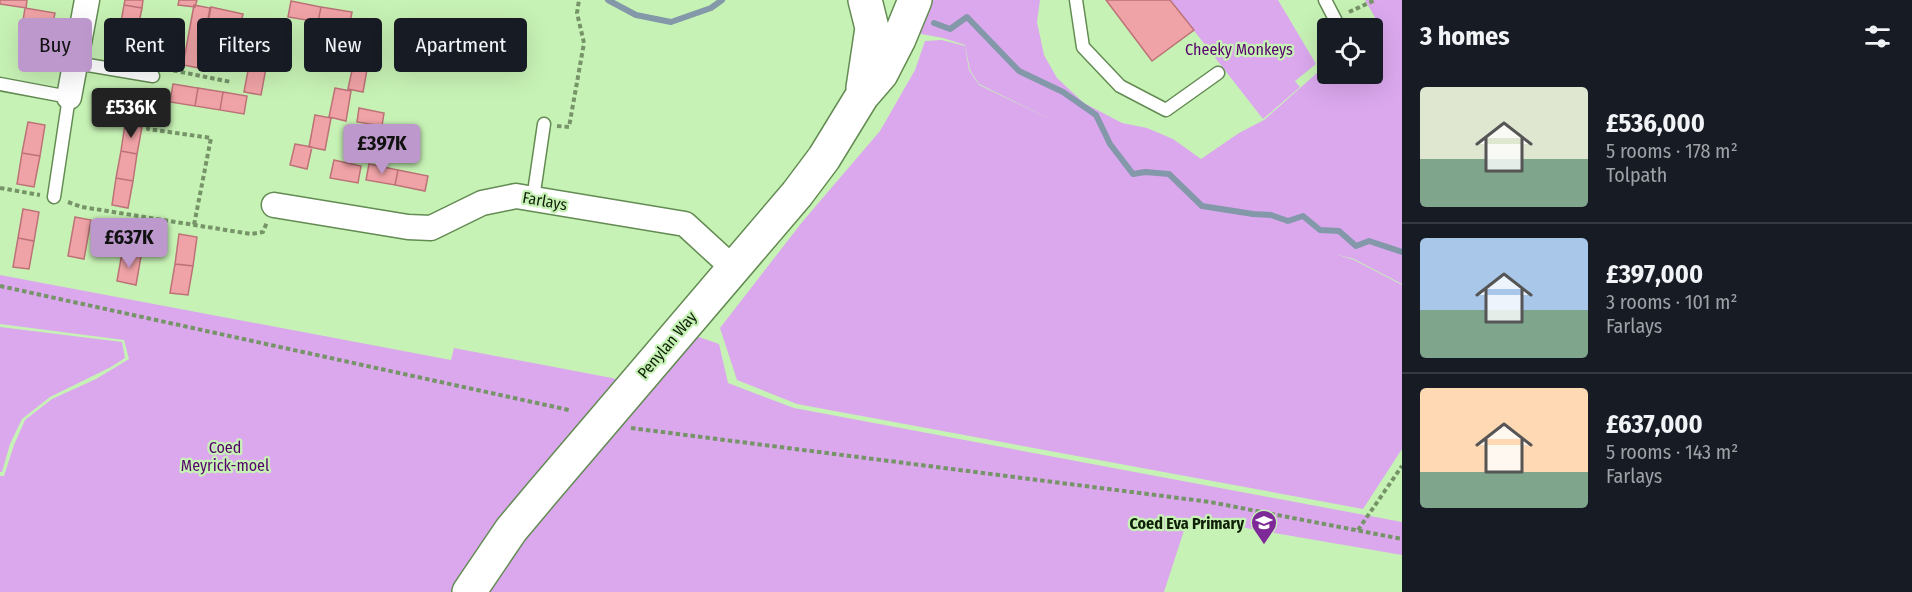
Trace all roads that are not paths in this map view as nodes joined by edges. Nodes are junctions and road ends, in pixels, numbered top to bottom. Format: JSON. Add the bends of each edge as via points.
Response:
{"nodes":[{"id":1,"x":87,"y":0,"type":"edge"},
{"id":2,"x":865,"y":0,"type":"edge"},
{"id":3,"x":915,"y":0,"type":"edge"},
{"id":4,"x":1076,"y":0,"type":"edge"},
{"id":5,"x":1325,"y":0,"type":"edge"},
{"id":6,"x":84,"y":18,"type":"edge"},
{"id":7,"x":1334,"y":18,"type":"edge"},
{"id":8,"x":92,"y":66,"type":"edge"},
{"id":9,"x":74,"y":72,"type":"edge"},
{"id":10,"x":1218,"y":73,"type":"dead end"},
{"id":11,"x":153,"y":76,"type":"road end"},
{"id":12,"x":0,"y":84,"type":"edge"},
{"id":13,"x":862,"y":96,"type":"junction"},
{"id":14,"x":69,"y":97,"type":"junction"},
{"id":15,"x":544,"y":124,"type":"road end"},
{"id":16,"x":54,"y":197,"type":"road end"},
{"id":17,"x":533,"y":199,"type":"junction"},
{"id":18,"x":274,"y":205,"type":"road end"},
{"id":19,"x":733,"y":268,"type":"junction"},
{"id":20,"x":470,"y":592,"type":"edge"}],
"edges":[{"from":1,"to":6,"type":"street"},
{"from":2,"to":13,"type":"street","name":"Penylan Way","via":[[872,28]]},
{"from":3,"to":13,"type":"street","name":"Penylan Way","via":[[881,74]]},
{"from":4,"to":10,"type":"lane","via":[[1083,47],[1120,86],[1166,110]]},
{"from":5,"to":7,"type":"lane"},
{"from":8,"to":11,"type":"lane"},
{"from":9,"to":14,"type":"street"},
{"from":12,"to":14,"type":"lane"},
{"from":13,"to":19,"type":"street","name":"Penylan Way","via":[[824,158]]},
{"from":14,"to":16,"type":"lane"},
{"from":15,"to":17,"type":"lane"},
{"from":17,"to":18,"type":"street","name":"Farlays","via":[[516,196],[482,203],[431,228]]},
{"from":17,"to":19,"type":"street","name":"Farlays","via":[[685,224]]},
{"from":19,"to":20,"type":"street","name":"Penylan Way","via":[[511,530]]}]}
